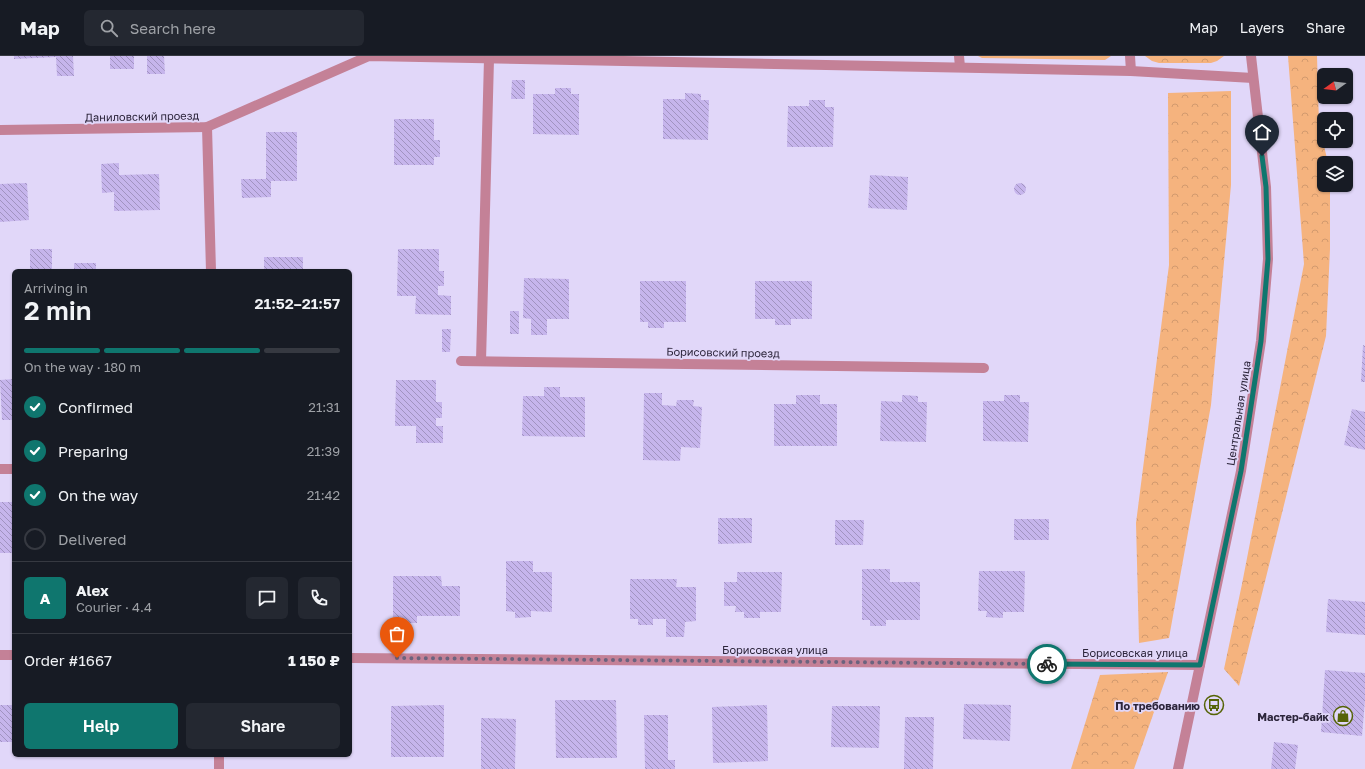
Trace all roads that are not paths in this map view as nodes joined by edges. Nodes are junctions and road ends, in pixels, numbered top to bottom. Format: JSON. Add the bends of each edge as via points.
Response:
{"nodes":[{"id":1,"x":959,"y":56,"type":"edge"},
{"id":2,"x":1130,"y":56,"type":"edge"},
{"id":3,"x":1251,"y":56,"type":"edge"},
{"id":4,"x":489,"y":58,"type":"junction"},
{"id":5,"x":960,"y":67,"type":"junction"},
{"id":6,"x":1131,"y":71,"type":"junction"},
{"id":7,"x":1253,"y":78,"type":"junction"},
{"id":8,"x":207,"y":127,"type":"junction"},
{"id":9,"x":0,"y":130,"type":"edge"},
{"id":10,"x":211,"y":269,"type":"edge"},
{"id":11,"x":461,"y":361,"type":"dead end"},
{"id":12,"x":481,"y":361,"type":"junction"},
{"id":13,"x":984,"y":368,"type":"dead end"},
{"id":14,"x":0,"y":469,"type":"edge"},
{"id":15,"x":12,"y":469,"type":"edge"},
{"id":16,"x":0,"y":655,"type":"edge"},
{"id":17,"x":12,"y":655,"type":"edge"},
{"id":18,"x":352,"y":658,"type":"edge"},
{"id":19,"x":1200,"y":665,"type":"junction"},
{"id":20,"x":219,"y":757,"type":"edge"},
{"id":21,"x":219,"y":769,"type":"edge"},
{"id":22,"x":1178,"y":769,"type":"edge"}],
"edges":[{"from":1,"to":5,"type":"street"},
{"from":2,"to":6,"type":"street"},
{"from":3,"to":7,"type":"street","name":"Центральная улица"},
{"from":4,"to":5,"type":"street","name":"Даниловский проезд"},
{"from":4,"to":8,"type":"street","name":"Даниловский проезд","via":[[369,56]]},
{"from":4,"to":12,"type":"street"},
{"from":5,"to":6,"type":"street","name":"Даниловский проезд"},
{"from":6,"to":7,"type":"street","name":"Даниловский проезд"},
{"from":7,"to":19,"type":"street","name":"Центральная улица","via":[[1266,195],[1268,259],[1262,333],[1241,471]]},
{"from":8,"to":9,"type":"street","name":"Даниловский проезд"},
{"from":8,"to":10,"type":"street"},
{"from":11,"to":12,"type":"street","name":"Борисовский проезд"},
{"from":12,"to":13,"type":"street","name":"Борисовский проезд"},
{"from":14,"to":15,"type":"street"},
{"from":16,"to":17,"type":"street"},
{"from":18,"to":19,"type":"street","name":"Борисовская улица"},
{"from":19,"to":22,"type":"street","name":"Центральная улица"},
{"from":20,"to":21,"type":"street"}]}
